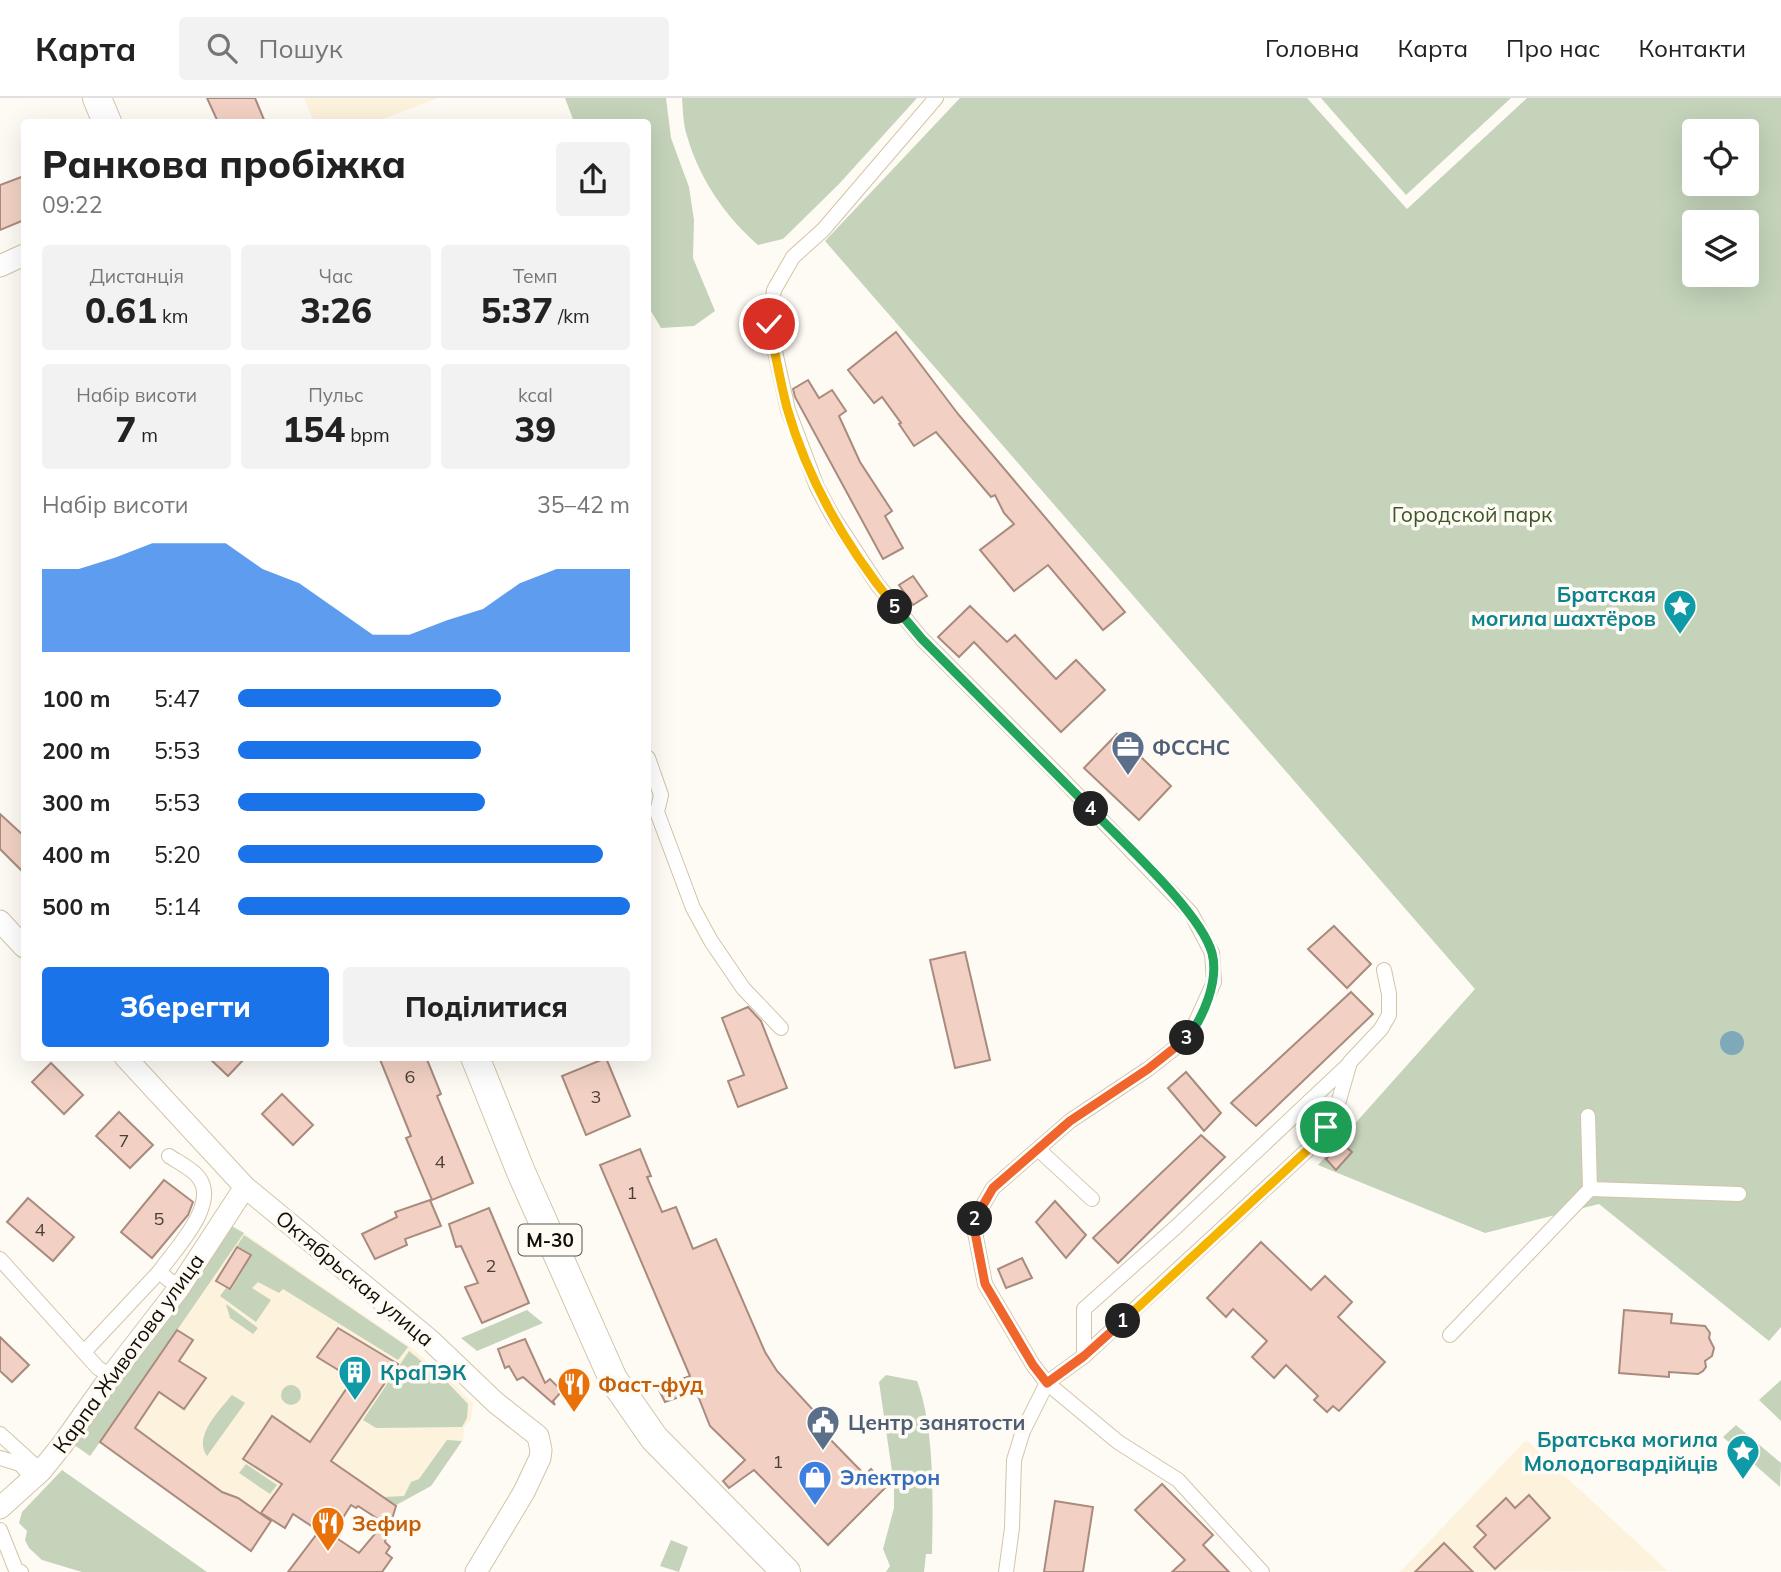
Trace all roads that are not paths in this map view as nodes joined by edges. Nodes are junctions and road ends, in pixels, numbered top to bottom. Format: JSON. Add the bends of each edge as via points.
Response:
{"nodes":[{"id":1,"x":97,"y":98,"type":"edge"},
{"id":2,"x":936,"y":98,"type":"edge"},
{"id":3,"x":106,"y":119,"type":"edge"},
{"id":4,"x":21,"y":256,"type":"edge"},
{"id":5,"x":0,"y":266,"type":"edge"},
{"id":6,"x":651,"y":767,"type":"edge"},
{"id":7,"x":0,"y":921,"type":"edge"},
{"id":8,"x":21,"y":944,"type":"edge"},
{"id":9,"x":1384,"y":970,"type":"dead end"},
{"id":10,"x":781,"y":1028,"type":"dead end"},
{"id":11,"x":129,"y":1061,"type":"edge"},
{"id":12,"x":477,"y":1061,"type":"edge"},
{"id":13,"x":1350,"y":1062,"type":"junction"},
{"id":14,"x":1588,"y":1116,"type":"dead end"},
{"id":15,"x":1039,"y":1150,"type":"junction"},
{"id":16,"x":169,"y":1156,"type":"dead end"},
{"id":17,"x":245,"y":1187,"type":"junction"},
{"id":18,"x":1590,"y":1189,"type":"junction"},
{"id":19,"x":1739,"y":1194,"type":"dead end"},
{"id":20,"x":1092,"y":1199,"type":"dead end"},
{"id":21,"x":0,"y":1259,"type":"edge"},
{"id":22,"x":159,"y":1272,"type":"junction"},
{"id":23,"x":179,"y":1287,"type":"junction"},
{"id":24,"x":1450,"y":1335,"type":"dead end"},
{"id":25,"x":85,"y":1351,"type":"junction"},
{"id":26,"x":1084,"y":1356,"type":"junction"},
{"id":27,"x":111,"y":1376,"type":"junction"},
{"id":28,"x":1047,"y":1383,"type":"junction"},
{"id":29,"x":0,"y":1433,"type":"edge"},
{"id":30,"x":0,"y":1458,"type":"edge"},
{"id":31,"x":37,"y":1475,"type":"junction"},
{"id":32,"x":0,"y":1508,"type":"edge"},
{"id":33,"x":0,"y":1530,"type":"edge"},
{"id":34,"x":18,"y":1571,"type":"edge"},
{"id":35,"x":476,"y":1572,"type":"edge"},
{"id":36,"x":786,"y":1572,"type":"edge"},
{"id":37,"x":1006,"y":1572,"type":"edge"},
{"id":38,"x":1262,"y":1572,"type":"edge"}],
"edges":[{"from":1,"to":3,"type":"highway"},
{"from":2,"to":15,"type":"street","via":[[823,230],[793,257],[774,290],[769,324],[788,410],[817,486],[877,584],[922,639],[1191,914],[1212,953],[1214,982],[1189,1037],[1070,1121]]},
{"from":4,"to":5,"type":"main road"},
{"from":6,"to":10,"type":"street","via":[[661,795],[657,812],[693,908],[743,988]]},
{"from":7,"to":8,"type":"main road"},
{"from":9,"to":13,"type":"street","via":[[1389,1015]]},
{"from":11,"to":17,"type":"main road","name":"Октябрьская улица"},
{"from":12,"to":36,"type":"highway","number":"М-30","via":[[613,1379],[685,1471]]},
{"from":13,"to":26,"type":"street","via":[[1335,1114],[1314,1144]]},
{"from":13,"to":26,"type":"street","via":[[1084,1310]]},
{"from":14,"to":18,"type":"street"},
{"from":15,"to":20,"type":"street"},
{"from":15,"to":28,"type":"street","via":[[993,1188],[973,1222],[985,1284]]},
{"from":16,"to":22,"type":"street","via":[[199,1177],[206,1192],[203,1210]]},
{"from":17,"to":23,"type":"main road","name":"Карпа Животова улица"},
{"from":17,"to":35,"type":"main road","name":"Октябрьская улица","via":[[538,1436],[540,1458]]},
{"from":18,"to":19,"type":"street"},
{"from":18,"to":24,"type":"street"},
{"from":21,"to":25,"type":"street"},
{"from":22,"to":23,"type":"street"},
{"from":22,"to":25,"type":"street"},
{"from":23,"to":27,"type":"main road","name":"Карпа Животова улица"},
{"from":25,"to":27,"type":"street"},
{"from":26,"to":28,"type":"street"},
{"from":27,"to":31,"type":"main road","name":"Карпа Животова улица"},
{"from":28,"to":37,"type":"street","via":[[1014,1460]]},
{"from":28,"to":38,"type":"street","via":[[1118,1442],[1178,1480]]},
{"from":29,"to":31,"type":"street"},
{"from":30,"to":31,"type":"street"},
{"from":31,"to":32,"type":"main road","name":"Карпа Животова улица"},
{"from":33,"to":34,"type":"street"}]}
